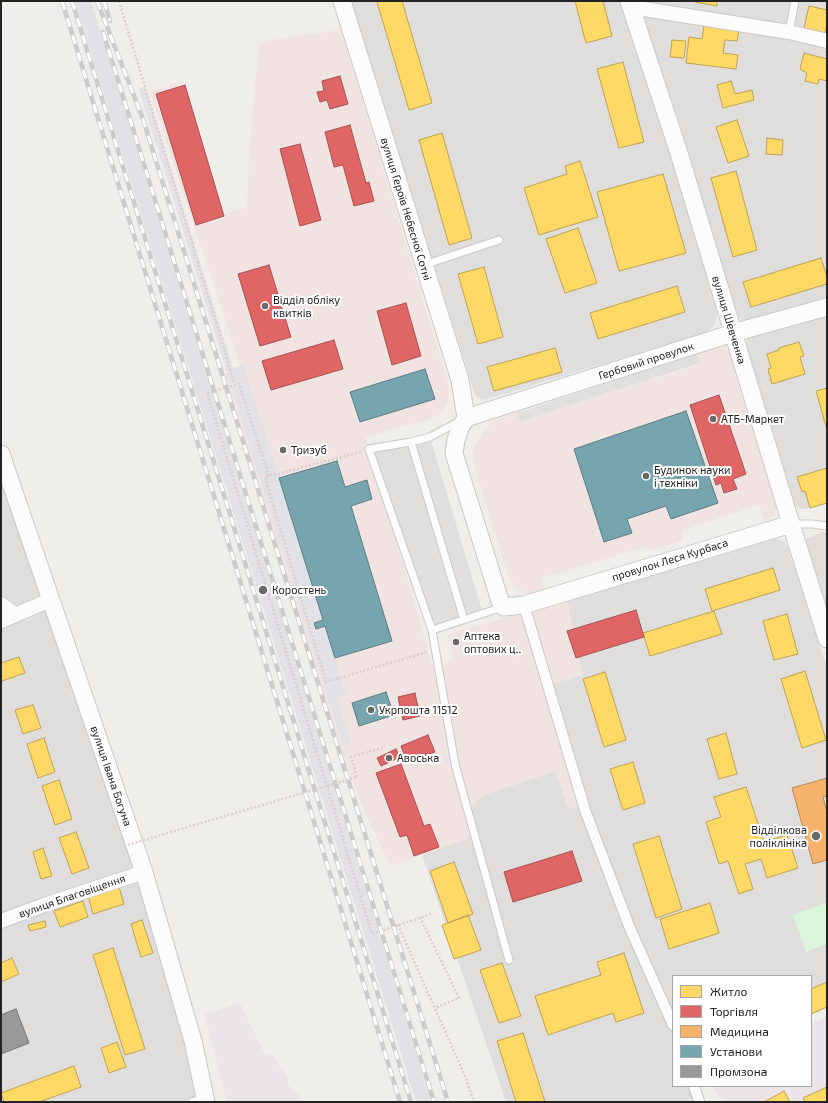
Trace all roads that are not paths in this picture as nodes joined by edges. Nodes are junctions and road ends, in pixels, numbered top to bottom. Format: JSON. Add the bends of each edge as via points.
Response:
{"nodes":[{"id":1,"x":342,"y":1,"type":"edge"},
{"id":2,"x":795,"y":1,"type":"edge"},
{"id":3,"x":630,"y":4,"type":"edge"},
{"id":4,"x":789,"y":32,"type":"junction"},
{"id":5,"x":827,"y":41,"type":"edge"},
{"id":6,"x":499,"y":240,"type":"dead end"},
{"id":7,"x":424,"y":265,"type":"junction"},
{"id":8,"x":827,"y":306,"type":"edge"},
{"id":9,"x":733,"y":333,"type":"junction"},
{"id":10,"x":466,"y":418,"type":"junction"},
{"id":11,"x":411,"y":442,"type":"junction"},
{"id":12,"x":1,"y":454,"type":"edge"},
{"id":13,"x":791,"y":524,"type":"junction"},
{"id":14,"x":827,"y":526,"type":"edge"},
{"id":15,"x":50,"y":600,"type":"junction"},
{"id":16,"x":1,"y":604,"type":"edge"},
{"id":17,"x":514,"y":606,"type":"junction"},
{"id":18,"x":16,"y":615,"type":"junction"},
{"id":19,"x":464,"y":620,"type":"junction"},
{"id":20,"x":1,"y":621,"type":"edge"},
{"id":21,"x":432,"y":630,"type":"junction"},
{"id":22,"x":827,"y":640,"type":"edge"},
{"id":23,"x":144,"y":872,"type":"junction"},
{"id":24,"x":1,"y":921,"type":"edge"},
{"id":25,"x":509,"y":960,"type":"dead end"},
{"id":26,"x":672,"y":1023,"type":"edge"},
{"id":27,"x":694,"y":1087,"type":"edge"},
{"id":28,"x":201,"y":1100,"type":"edge"},
{"id":29,"x":699,"y":1100,"type":"dead end"}],
"edges":[{"from":1,"to":7,"type":"street","name":"вулиця Героїв Небесної Сотні"},
{"from":2,"to":4,"type":"lane"},
{"from":3,"to":4,"type":"street"},
{"from":3,"to":9,"type":"street","name":"вулиця Шевченка","via":[[667,115]]},
{"from":4,"to":5,"type":"street"},
{"from":6,"to":7,"type":"lane"},
{"from":7,"to":10,"type":"street","name":"вулиця Героїв Небесної Сотні","via":[[460,380]]},
{"from":8,"to":9,"type":"street","name":"Гербовий провулок"},
{"from":9,"to":10,"type":"street","name":"Гербовий провулок"},
{"from":9,"to":13,"type":"street","name":"вулиця Шевченка"},
{"from":10,"to":11,"type":"lane","via":[[430,437]]},
{"from":10,"to":17,"type":"street","via":[[460,428],[454,453],[500,602]]},
{"from":11,"to":19,"type":"lane"},
{"from":11,"to":21,"type":"lane","via":[[370,449]]},
{"from":12,"to":15,"type":"street","name":"вулиця Івана Богуна"},
{"from":13,"to":14,"type":"lane","name":"провулок Леся Курбаса"},
{"from":13,"to":17,"type":"street","name":"провулок Леся Курбаса"},
{"from":13,"to":22,"type":"street","name":"вулиця Шевченка"},
{"from":15,"to":18,"type":"street"},
{"from":15,"to":23,"type":"street","name":"вулиця Івана Богуна"},
{"from":16,"to":18,"type":"street"},
{"from":17,"to":19,"type":"lane"},
{"from":17,"to":26,"type":"street","via":[[584,810],[629,926]]},
{"from":18,"to":20,"type":"street"},
{"from":19,"to":21,"type":"lane"},
{"from":21,"to":25,"type":"lane","via":[[455,764]]},
{"from":23,"to":24,"type":"street","name":"вулиця Благовіщення"},
{"from":23,"to":28,"type":"street","name":"вулиця Івана Богуна","via":[[193,1041]]},
{"from":27,"to":29,"type":"street"}]}
